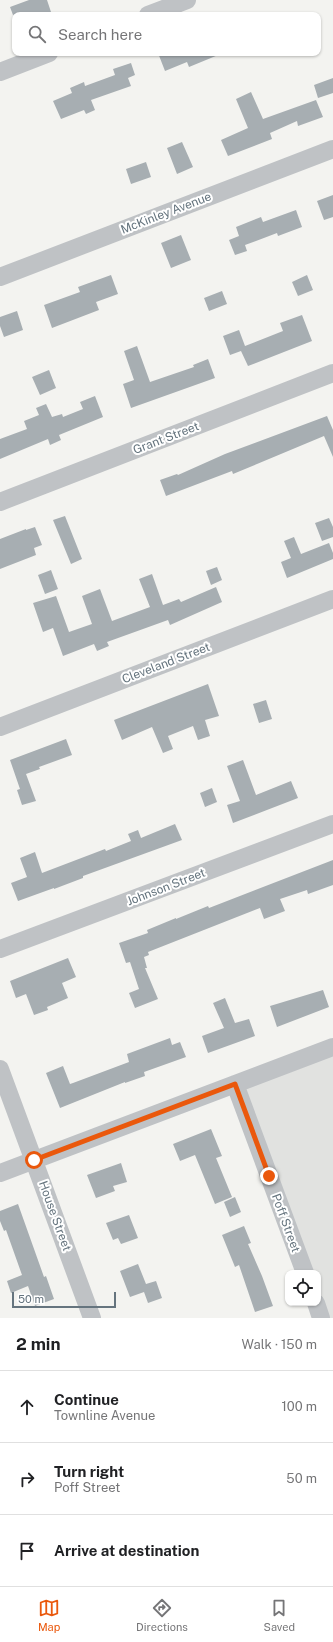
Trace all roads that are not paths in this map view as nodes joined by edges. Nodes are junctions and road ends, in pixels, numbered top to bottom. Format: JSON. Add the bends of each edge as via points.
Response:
{"nodes":[{"id":1,"x":187,"y":0,"type":"edge"},
{"id":2,"x":156,"y":12,"type":"edge"},
{"id":3,"x":41,"y":56,"type":"edge"},
{"id":4,"x":0,"y":72,"type":"edge"},
{"id":5,"x":333,"y":149,"type":"edge"},
{"id":6,"x":0,"y":277,"type":"edge"},
{"id":7,"x":333,"y":373,"type":"edge"},
{"id":8,"x":0,"y":502,"type":"edge"},
{"id":9,"x":333,"y":599,"type":"edge"},
{"id":10,"x":0,"y":727,"type":"edge"},
{"id":11,"x":333,"y":824,"type":"edge"},
{"id":12,"x":0,"y":950,"type":"edge"},
{"id":13,"x":333,"y":1047,"type":"edge"},
{"id":14,"x":0,"y":1068,"type":"edge"},
{"id":15,"x":235,"y":1084,"type":"junction"},
{"id":16,"x":34,"y":1160,"type":"junction"},
{"id":17,"x":0,"y":1173,"type":"edge"},
{"id":18,"x":304,"y":1270,"type":"edge"},
{"id":19,"x":317,"y":1306,"type":"edge"},
{"id":20,"x":92,"y":1318,"type":"edge"},
{"id":21,"x":321,"y":1318,"type":"edge"}],
"edges":[{"from":1,"to":2,"type":"street"},
{"from":3,"to":4,"type":"street"},
{"from":5,"to":6,"type":"street","name":"McKinley Avenue"},
{"from":7,"to":8,"type":"street","name":"Grant Street"},
{"from":9,"to":10,"type":"street","name":"Cleveland Street"},
{"from":11,"to":12,"type":"street","name":"Johnson Street"},
{"from":13,"to":15,"type":"street"},
{"from":14,"to":16,"type":"street","name":"House Street"},
{"from":15,"to":16,"type":"street"},
{"from":15,"to":18,"type":"street","name":"Poff Street"},
{"from":16,"to":17,"type":"street"},
{"from":16,"to":20,"type":"street","name":"House Street"},
{"from":19,"to":21,"type":"street"}]}
